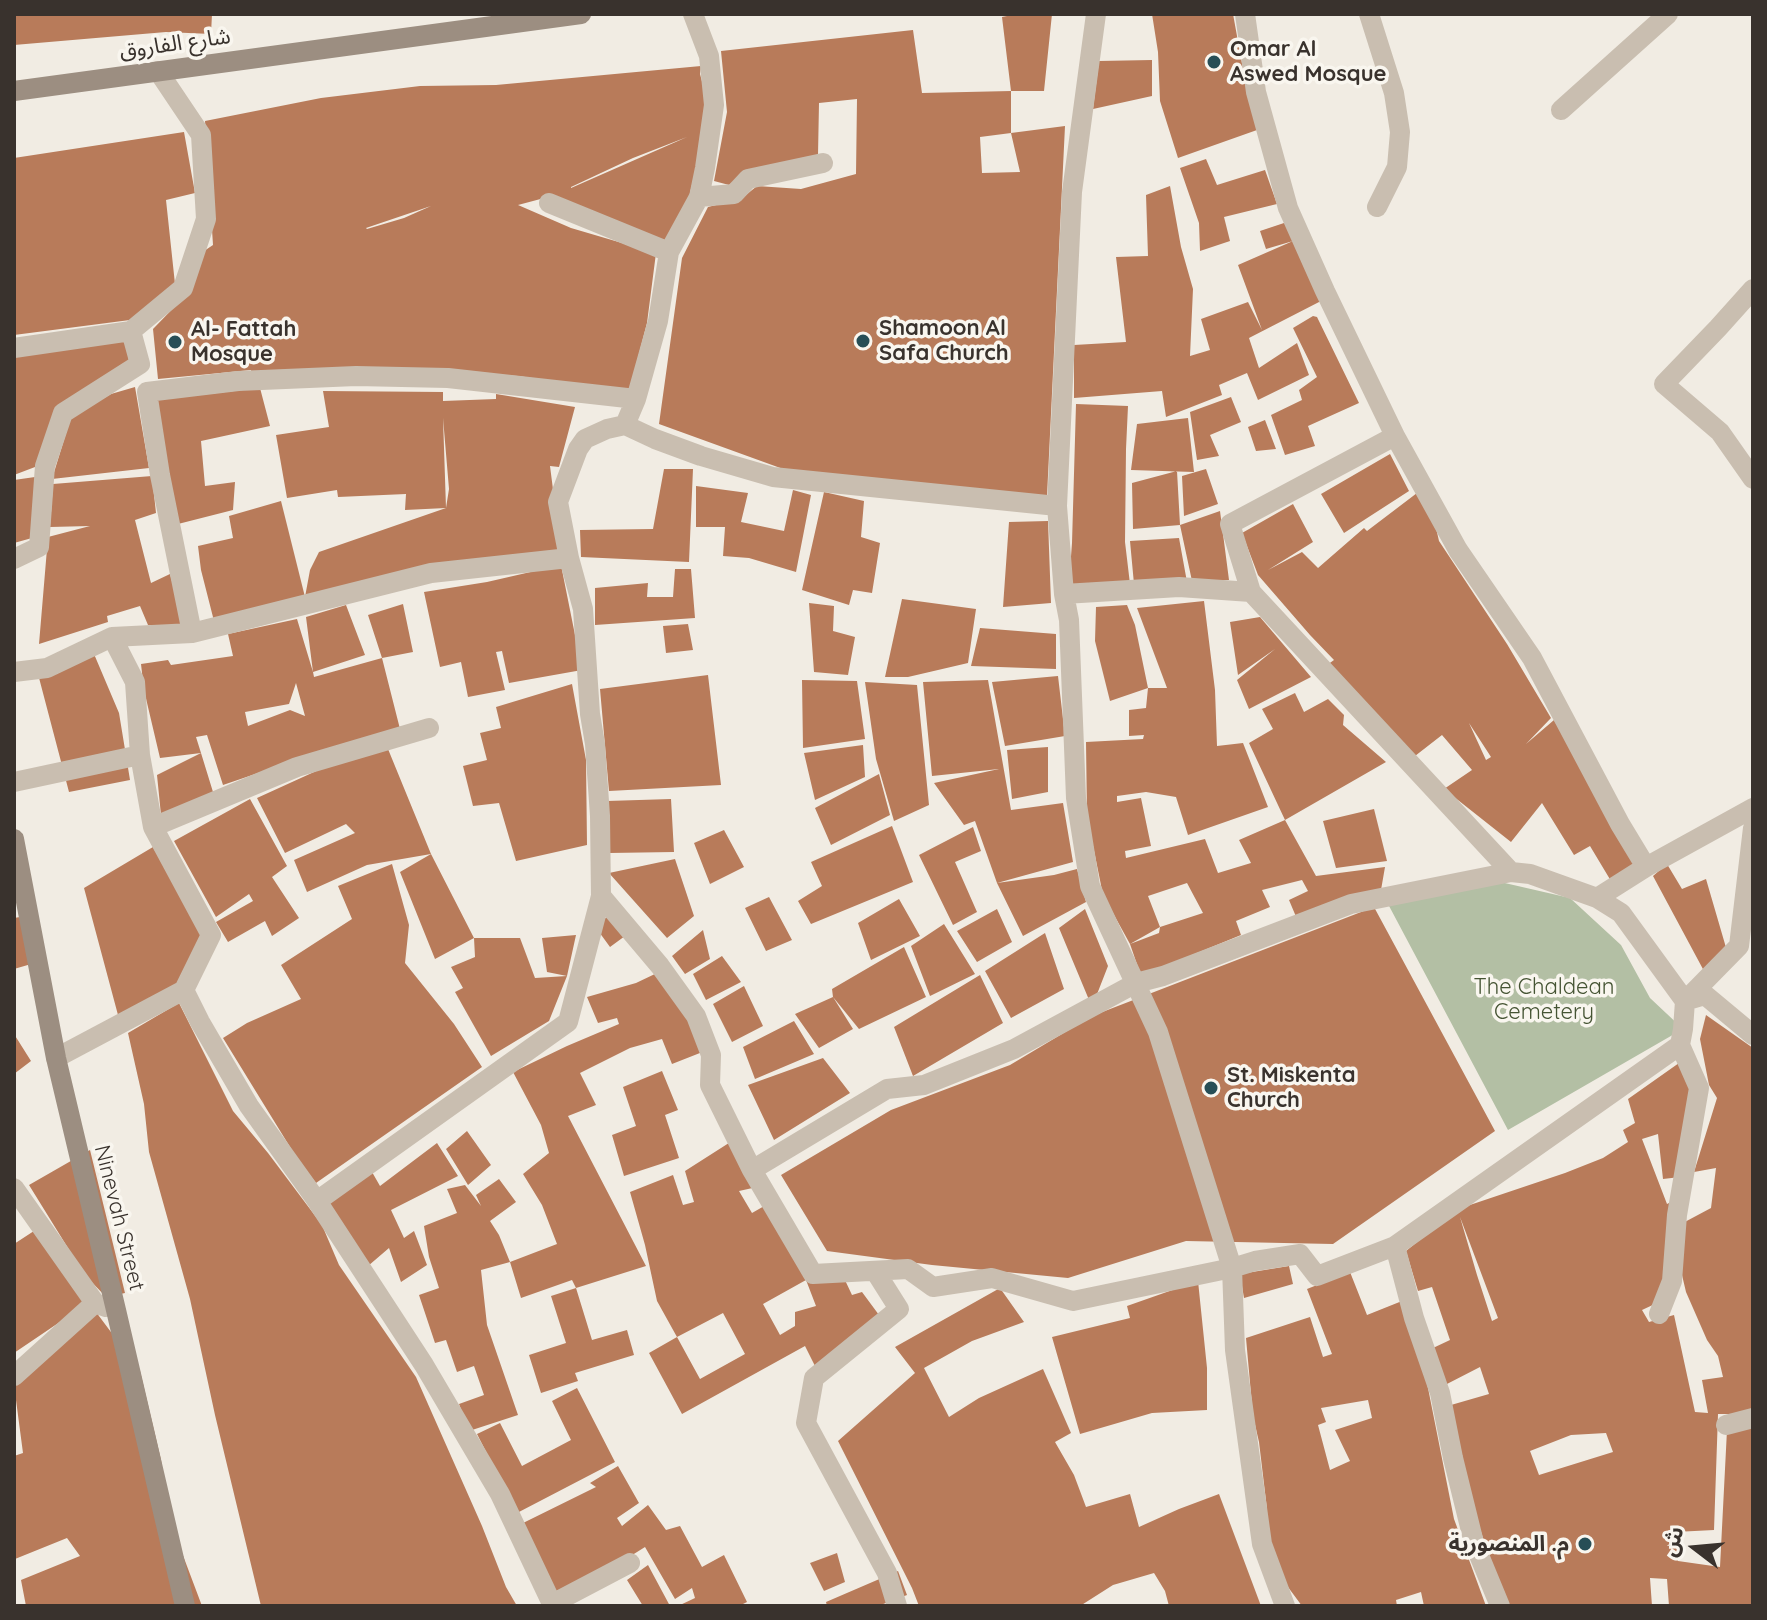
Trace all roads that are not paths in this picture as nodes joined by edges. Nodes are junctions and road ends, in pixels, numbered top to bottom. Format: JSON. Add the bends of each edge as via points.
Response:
{"nodes":[{"id":1,"x":581,"y":14,"type":"edge"},
{"id":2,"x":693,"y":14,"type":"edge"},
{"id":3,"x":1096,"y":14,"type":"edge"},
{"id":4,"x":1245,"y":14,"type":"edge"},
{"id":5,"x":1369,"y":14,"type":"edge"},
{"id":6,"x":1668,"y":14,"type":"edge"},
{"id":7,"x":158,"y":71,"type":"junction"},
{"id":8,"x":14,"y":91,"type":"edge"},
{"id":9,"x":1561,"y":110,"type":"dead end"},
{"id":10,"x":823,"y":163,"type":"dead end"},
{"id":11,"x":699,"y":197,"type":"junction"},
{"id":12,"x":549,"y":203,"type":"dead end"},
{"id":13,"x":1377,"y":207,"type":"dead end"},
{"id":14,"x":669,"y":252,"type":"junction"},
{"id":15,"x":1753,"y":289,"type":"edge"},
{"id":16,"x":131,"y":331,"type":"junction"},
{"id":17,"x":14,"y":348,"type":"edge"},
{"id":18,"x":140,"y":364,"type":"junction"},
{"id":19,"x":147,"y":392,"type":"junction"},
{"id":20,"x":636,"y":399,"type":"junction"},
{"id":21,"x":625,"y":425,"type":"junction"},
{"id":22,"x":1395,"y":436,"type":"junction"},
{"id":23,"x":1753,"y":479,"type":"edge"},
{"id":24,"x":1057,"y":506,"type":"junction"},
{"id":25,"x":569,"y":558,"type":"junction"},
{"id":26,"x":14,"y":559,"type":"edge"},
{"id":27,"x":1251,"y":592,"type":"junction"},
{"id":28,"x":1064,"y":594,"type":"junction"},
{"id":29,"x":192,"y":633,"type":"junction"},
{"id":30,"x":112,"y":637,"type":"junction"},
{"id":31,"x":14,"y":672,"type":"edge"},
{"id":32,"x":429,"y":728,"type":"dead end"},
{"id":33,"x":140,"y":755,"type":"junction"},
{"id":34,"x":14,"y":782,"type":"edge"},
{"id":35,"x":1753,"y":808,"type":"edge"},
{"id":36,"x":153,"y":827,"type":"junction"},
{"id":37,"x":1753,"y":828,"type":"edge"},
{"id":38,"x":14,"y":839,"type":"edge"},
{"id":39,"x":1646,"y":867,"type":"junction"},
{"id":40,"x":1511,"y":872,"type":"junction"},
{"id":41,"x":601,"y":896,"type":"junction"},
{"id":42,"x":1597,"y":898,"type":"junction"},
{"id":43,"x":1136,"y":983,"type":"junction"},
{"id":44,"x":184,"y":990,"type":"junction"},
{"id":45,"x":1685,"y":1001,"type":"junction"},
{"id":46,"x":1753,"y":1035,"type":"edge"},
{"id":47,"x":1680,"y":1045,"type":"junction"},
{"id":48,"x":56,"y":1058,"type":"junction"},
{"id":49,"x":752,"y":1170,"type":"junction"},
{"id":50,"x":14,"y":1188,"type":"edge"},
{"id":51,"x":317,"y":1201,"type":"junction"},
{"id":52,"x":1395,"y":1246,"type":"junction"},
{"id":53,"x":1232,"y":1268,"type":"junction"},
{"id":54,"x":875,"y":1271,"type":"junction"},
{"id":55,"x":95,"y":1303,"type":"junction"},
{"id":56,"x":116,"y":1310,"type":"junction"},
{"id":57,"x":1659,"y":1314,"type":"dead end"},
{"id":58,"x":14,"y":1376,"type":"edge"},
{"id":59,"x":1753,"y":1418,"type":"edge"},
{"id":60,"x":1726,"y":1425,"type":"dead end"},
{"id":61,"x":630,"y":1563,"type":"dead end"},
{"id":62,"x":553,"y":1605,"type":"edge"},
{"id":63,"x":185,"y":1606,"type":"edge"},
{"id":64,"x":897,"y":1606,"type":"edge"},
{"id":65,"x":1285,"y":1606,"type":"edge"},
{"id":66,"x":1500,"y":1606,"type":"edge"}],
"edges":[{"from":1,"to":7,"type":"main road","name":"شارع الفاروق"},
{"from":2,"to":11,"type":"street","via":[[709,56],[714,105]]},
{"from":3,"to":24,"type":"street","via":[[1072,192]]},
{"from":4,"to":22,"type":"street","via":[[1256,92],[1288,208]]},
{"from":5,"to":13,"type":"street","via":[[1394,93],[1400,132],[1397,167]]},
{"from":6,"to":9,"type":"street"},
{"from":7,"to":8,"type":"main road","name":"شارع الفاروق"},
{"from":7,"to":16,"type":"street","via":[[201,135],[206,219],[183,288]]},
{"from":10,"to":11,"type":"street","via":[[748,179],[734,194]]},
{"from":11,"to":14,"type":"street"},
{"from":12,"to":14,"type":"street"},
{"from":14,"to":20,"type":"street","via":[[658,321]]},
{"from":15,"to":23,"type":"street","via":[[1664,384],[1720,432]]},
{"from":16,"to":17,"type":"street"},
{"from":16,"to":18,"type":"street"},
{"from":18,"to":19,"type":"street"},
{"from":18,"to":26,"type":"street","via":[[63,413],[45,466],[39,547]]},
{"from":19,"to":20,"type":"street","via":[[238,381],[356,376],[448,378]]},
{"from":19,"to":29,"type":"street"},
{"from":20,"to":21,"type":"street"},
{"from":21,"to":24,"type":"street","via":[[701,456],[773,477]]},
{"from":21,"to":25,"type":"street","via":[[594,434],[578,449],[558,502]]},
{"from":22,"to":27,"type":"street","via":[[1230,524]]},
{"from":22,"to":39,"type":"street","via":[[1458,550],[1532,658]]},
{"from":24,"to":28,"type":"street"},
{"from":25,"to":29,"type":"street","via":[[431,573]]},
{"from":25,"to":41,"type":"street","via":[[583,609],[600,816]]},
{"from":27,"to":28,"type":"street","via":[[1179,587]]},
{"from":27,"to":40,"type":"street"},
{"from":28,"to":43,"type":"street","via":[[1076,798],[1090,886]]},
{"from":29,"to":30,"type":"street"},
{"from":30,"to":31,"type":"street","via":[[47,668]]},
{"from":30,"to":33,"type":"street","via":[[135,682]]},
{"from":32,"to":36,"type":"street","via":[[297,767]]},
{"from":33,"to":34,"type":"street"},
{"from":33,"to":36,"type":"street"},
{"from":35,"to":39,"type":"street"},
{"from":36,"to":44,"type":"street","via":[[211,935]]},
{"from":37,"to":45,"type":"street","via":[[1739,946]]},
{"from":38,"to":48,"type":"main road","name":"Ninevah Street"},
{"from":39,"to":42,"type":"street"},
{"from":40,"to":42,"type":"street"},
{"from":40,"to":43,"type":"street","via":[[1351,904]]},
{"from":41,"to":49,"type":"street","via":[[696,1016],[711,1055],[710,1085]]},
{"from":41,"to":51,"type":"street","via":[[568,1022]]},
{"from":42,"to":45,"type":"street","via":[[1621,913]]},
{"from":43,"to":49,"type":"street","via":[[1014,1049],[924,1085],[887,1089]]},
{"from":43,"to":53,"type":"street","via":[[1158,1032]]},
{"from":44,"to":48,"type":"street"},
{"from":44,"to":51,"type":"street","via":[[249,1106]]},
{"from":45,"to":46,"type":"street","via":[[1705,995]]},
{"from":45,"to":47,"type":"street"},
{"from":47,"to":52,"type":"street"},
{"from":47,"to":57,"type":"street","via":[[1699,1088],[1677,1215],[1672,1281]]},
{"from":48,"to":56,"type":"main road","name":"Ninevah Street"},
{"from":49,"to":54,"type":"street","via":[[813,1274]]},
{"from":50,"to":55,"type":"street"},
{"from":51,"to":62,"type":"street","via":[[500,1494]]},
{"from":52,"to":53,"type":"street","via":[[1317,1276],[1300,1254]]},
{"from":52,"to":66,"type":"street","via":[[1440,1393],[1474,1543]]},
{"from":53,"to":54,"type":"street","via":[[1073,1301],[992,1278],[933,1287],[908,1269]]},
{"from":53,"to":65,"type":"street","via":[[1235,1350],[1262,1544]]},
{"from":54,"to":64,"type":"street","via":[[899,1309],[814,1378],[806,1423],[887,1573]]},
{"from":55,"to":56,"type":"street"},
{"from":55,"to":58,"type":"street"},
{"from":56,"to":63,"type":"main road","name":"Ninevah Street"},
{"from":59,"to":60,"type":"street"},
{"from":61,"to":62,"type":"street"}]}
